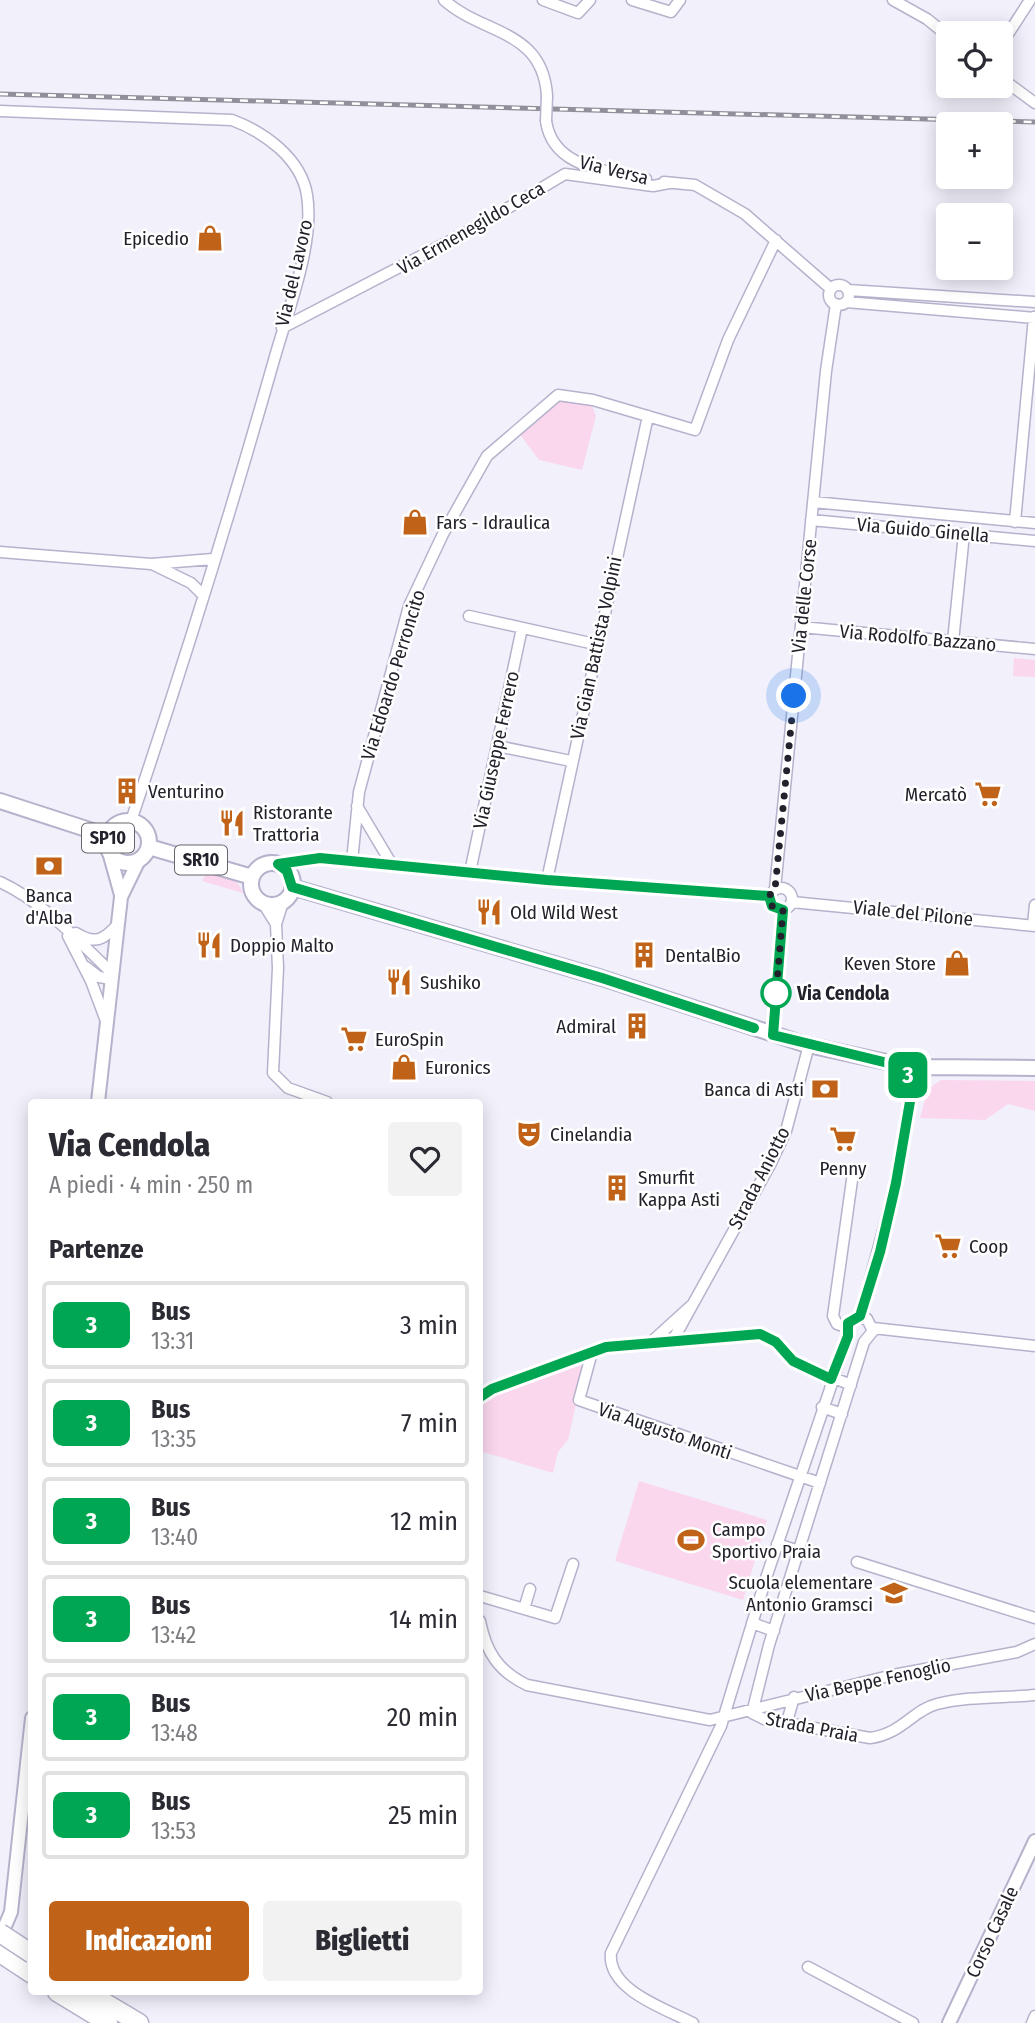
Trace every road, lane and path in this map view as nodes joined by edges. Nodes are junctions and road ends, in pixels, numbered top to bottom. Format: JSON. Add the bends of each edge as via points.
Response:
{"nodes":[{"id":1,"x":444,"y":0,"type":"edge"},
{"id":2,"x":543,"y":0,"type":"edge"},
{"id":3,"x":590,"y":0,"type":"edge"},
{"id":4,"x":632,"y":0,"type":"edge"},
{"id":5,"x":680,"y":0,"type":"edge"},
{"id":6,"x":893,"y":0,"type":"edge"},
{"id":7,"x":1030,"y":0,"type":"edge"},
{"id":8,"x":936,"y":26,"type":"edge"},
{"id":9,"x":1013,"y":27,"type":"edge"},
{"id":10,"x":1013,"y":87,"type":"edge"},
{"id":11,"x":1035,"y":103,"type":"edge"},
{"id":12,"x":0,"y":111,"type":"edge"},
{"id":13,"x":669,"y":183,"type":"junction"},
{"id":14,"x":776,"y":240,"type":"junction"},
{"id":15,"x":831,"y":289,"type":"junction"},
{"id":16,"x":848,"y":290,"type":"junction"},
{"id":17,"x":978,"y":298,"type":"junction"},
{"id":18,"x":841,"y":303,"type":"junction"},
{"id":19,"x":1035,"y":303,"type":"edge"},
{"id":20,"x":978,"y":312,"type":"junction"},
{"id":21,"x":1034,"y":317,"type":"edge"},
{"id":22,"x":282,"y":328,"type":"junction"},
{"id":23,"x":648,"y":416,"type":"junction"},
{"id":24,"x":813,"y":502,"type":"junction"},
{"id":25,"x":811,"y":520,"type":"junction"},
{"id":26,"x":1015,"y":522,"type":"junction"},
{"id":27,"x":1035,"y":523,"type":"edge"},
{"id":28,"x":964,"y":534,"type":"junction"},
{"id":29,"x":1035,"y":541,"type":"edge"},
{"id":30,"x":0,"y":552,"type":"edge"},
{"id":31,"x":214,"y":559,"type":"junction"},
{"id":32,"x":151,"y":564,"type":"junction"},
{"id":33,"x":203,"y":595,"type":"junction"},
{"id":34,"x":469,"y":616,"type":"dead end"},
{"id":35,"x":801,"y":627,"type":"junction"},
{"id":36,"x":522,"y":628,"type":"junction"},
{"id":37,"x":953,"y":641,"type":"junction"},
{"id":38,"x":598,"y":645,"type":"junction"},
{"id":39,"x":1035,"y":649,"type":"edge"},
{"id":40,"x":497,"y":746,"type":"junction"},
{"id":41,"x":571,"y":761,"type":"junction"},
{"id":42,"x":0,"y":801,"type":"edge"},
{"id":43,"x":357,"y":806,"type":"junction"},
{"id":44,"x":131,"y":821,"type":"junction"},
{"id":45,"x":108,"y":836,"type":"junction"},
{"id":46,"x":149,"y":847,"type":"junction"},
{"id":47,"x":109,"y":852,"type":"junction"},
{"id":48,"x":352,"y":861,"type":"junction"},
{"id":49,"x":138,"y":862,"type":"junction"},
{"id":50,"x":391,"y":863,"type":"junction"},
{"id":51,"x":278,"y":864,"type":"junction"},
{"id":52,"x":470,"y":872,"type":"junction"},
{"id":53,"x":252,"y":877,"type":"junction"},
{"id":54,"x":547,"y":880,"type":"junction"},
{"id":55,"x":0,"y":883,"type":"edge"},
{"id":56,"x":292,"y":887,"type":"junction"},
{"id":57,"x":772,"y":892,"type":"junction"},
{"id":58,"x":121,"y":897,"type":"junction"},
{"id":59,"x":283,"y":902,"type":"junction"},
{"id":60,"x":792,"y":902,"type":"junction"},
{"id":61,"x":263,"y":903,"type":"junction"},
{"id":62,"x":1035,"y":905,"type":"edge"},
{"id":63,"x":783,"y":910,"type":"junction"},
{"id":64,"x":61,"y":923,"type":"junction"},
{"id":65,"x":118,"y":923,"type":"junction"},
{"id":66,"x":276,"y":924,"type":"junction"},
{"id":67,"x":1034,"y":925,"type":"edge"},
{"id":68,"x":82,"y":961,"type":"junction"},
{"id":69,"x":111,"y":976,"type":"junction"},
{"id":70,"x":107,"y":1026,"type":"junction"},
{"id":71,"x":773,"y":1035,"type":"junction"},
{"id":72,"x":809,"y":1045,"type":"junction"},
{"id":73,"x":1035,"y":1068,"type":"edge"},
{"id":74,"x":912,"y":1075,"type":"junction"},
{"id":75,"x":98,"y":1099,"type":"edge"},
{"id":76,"x":319,"y":1099,"type":"edge"},
{"id":77,"x":853,"y":1173,"type":"dead end"},
{"id":78,"x":694,"y":1303,"type":"junction"},
{"id":79,"x":860,"y":1316,"type":"junction"},
{"id":80,"x":873,"y":1328,"type":"junction"},
{"id":81,"x":847,"y":1331,"type":"junction"},
{"id":82,"x":673,"y":1340,"type":"junction"},
{"id":83,"x":864,"y":1342,"type":"junction"},
{"id":84,"x":650,"y":1343,"type":"junction"},
{"id":85,"x":1035,"y":1346,"type":"edge"},
{"id":86,"x":592,"y":1352,"type":"junction"},
{"id":87,"x":831,"y":1379,"type":"junction"},
{"id":88,"x":851,"y":1385,"type":"junction"},
{"id":89,"x":483,"y":1395,"type":"edge"},
{"id":90,"x":822,"y":1407,"type":"junction"},
{"id":91,"x":842,"y":1414,"type":"junction"},
{"id":92,"x":799,"y":1477,"type":"junction"},
{"id":93,"x":820,"y":1483,"type":"junction"},
{"id":94,"x":777,"y":1544,"type":"junction"},
{"id":95,"x":799,"y":1551,"type":"junction"},
{"id":96,"x":857,"y":1562,"type":"dead end"},
{"id":97,"x":573,"y":1564,"type":"dead end"},
{"id":98,"x":530,"y":1589,"type":"dead end"},
{"id":99,"x":483,"y":1597,"type":"edge"},
{"id":100,"x":524,"y":1609,"type":"junction"},
{"id":101,"x":1035,"y":1618,"type":"edge"},
{"id":102,"x":752,"y":1623,"type":"junction"},
{"id":103,"x":774,"y":1631,"type":"junction"},
{"id":104,"x":483,"y":1636,"type":"edge"},
{"id":105,"x":1035,"y":1644,"type":"edge"},
{"id":106,"x":1035,"y":1695,"type":"edge"},
{"id":107,"x":794,"y":1697,"type":"junction"},
{"id":108,"x":750,"y":1709,"type":"junction"},
{"id":109,"x":722,"y":1717,"type":"junction"},
{"id":110,"x":787,"y":1722,"type":"junction"},
{"id":111,"x":28,"y":1755,"type":"edge"},
{"id":112,"x":1035,"y":1841,"type":"edge"},
{"id":113,"x":0,"y":1933,"type":"edge"},
{"id":114,"x":0,"y":1938,"type":"edge"},
{"id":115,"x":28,"y":1951,"type":"edge"},
{"id":116,"x":0,"y":1953,"type":"edge"},
{"id":117,"x":808,"y":1968,"type":"dead end"},
{"id":118,"x":28,"y":1971,"type":"edge"},
{"id":119,"x":62,"y":1995,"type":"edge"},
{"id":120,"x":92,"y":1995,"type":"edge"},
{"id":121,"x":1035,"y":2016,"type":"edge"},
{"id":122,"x":108,"y":2023,"type":"edge"},
{"id":123,"x":139,"y":2023,"type":"edge"},
{"id":124,"x":692,"y":2023,"type":"edge"},
{"id":125,"x":913,"y":2023,"type":"edge"},
{"id":126,"x":949,"y":2023,"type":"edge"},
{"id":127,"x":1032,"y":2023,"type":"edge"}],
"edges":[{"from":1,"to":13,"type":"street","name":"Via Versa","bridge":true,"via":[[520,41],[543,71],[546,121],[553,145],[575,162]]},
{"from":2,"to":3,"type":"street","via":[[578,13]]},
{"from":4,"to":5,"type":"street","via":[[671,12]]},
{"from":6,"to":8,"type":"street"},
{"from":7,"to":9,"type":"street"},
{"from":10,"to":11,"type":"street"},
{"from":12,"to":22,"type":"street","name":"Via del Lavoro","via":[[232,120],[256,129],[280,148],[307,192],[309,218]]},
{"from":13,"to":14,"type":"street","via":[[695,186],[745,214]]},
{"from":13,"to":22,"type":"street","name":"Via Ermenegildo Ceca","via":[[653,186],[565,174],[460,236]]},
{"from":14,"to":15,"type":"street"},
{"from":14,"to":23,"type":"street","name":"Via Edoardo Perroncito","via":[[729,340],[695,430]]},
{"from":15,"to":16,"type":"street","via":[[840,285]]},
{"from":15,"to":18,"type":"street","via":[[830,298]]},
{"from":16,"to":17,"type":"street"},
{"from":16,"to":18,"type":"street","name":"Via delle Corse"},
{"from":17,"to":19,"type":"street"},
{"from":17,"to":20,"type":"street"},
{"from":18,"to":20,"type":"street"},
{"from":18,"to":24,"type":"street","name":"Via delle Corse"},
{"from":20,"to":21,"type":"street"},
{"from":21,"to":26,"type":"street","name":"Via Guido Ginella"},
{"from":22,"to":31,"type":"street","name":"Via del Lavoro"},
{"from":23,"to":38,"type":"street","name":"Via Gian Battista Volpini"},
{"from":23,"to":43,"type":"street","name":"Via Edoardo Perroncito","via":[[558,395],[487,456],[409,606]]},
{"from":24,"to":25,"type":"street","name":"Via delle Corse"},
{"from":24,"to":26,"type":"street","name":"Via Guido Ginella"},
{"from":25,"to":28,"type":"street","name":"Via Guido Ginella"},
{"from":25,"to":35,"type":"street","name":"Via delle Corse"},
{"from":26,"to":27,"type":"street","name":"Via Guido Ginella"},
{"from":28,"to":29,"type":"street","name":"Via Guido Ginella"},
{"from":28,"to":37,"type":"street"},
{"from":30,"to":32,"type":"street"},
{"from":31,"to":32,"type":"street"},
{"from":31,"to":33,"type":"street","name":"Via del Lavoro"},
{"from":32,"to":33,"type":"street","via":[[191,583]]},
{"from":33,"to":44,"type":"street","name":"Via del Lavoro"},
{"from":34,"to":36,"type":"street"},
{"from":35,"to":37,"type":"street","name":"Via Rodolfo Bazzano"},
{"from":35,"to":57,"type":"street","name":"Via delle Corse"},
{"from":36,"to":38,"type":"street"},
{"from":36,"to":40,"type":"street","name":"Via Giuseppe Ferrero"},
{"from":37,"to":39,"type":"street","name":"Via Rodolfo Bazzano"},
{"from":38,"to":41,"type":"street","name":"Via Gian Battista Volpini"},
{"from":40,"to":41,"type":"street"},
{"from":40,"to":52,"type":"street","name":"Via Giuseppe Ferrero"},
{"from":41,"to":54,"type":"street","name":"Via Gian Battista Volpini"},
{"from":42,"to":45,"type":"main road","number":"SP10"},
{"from":43,"to":48,"type":"street","name":"Via Edoardo Perroncito"},
{"from":43,"to":50,"type":"street"},
{"from":44,"to":45,"type":"main road","number":"SP10","via":[[120,823]]},
{"from":44,"to":46,"type":"main road","number":"SP10","via":[[144,828]]},
{"from":45,"to":47,"type":"main road","number":"SP10"},
{"from":46,"to":49,"type":"main road","number":"SP10"},
{"from":46,"to":53,"type":"main road","number":"SR10"},
{"from":47,"to":49,"type":"main road","number":"SP10","via":[[124,863]]},
{"from":47,"to":58,"type":"street"},
{"from":48,"to":50,"type":"street"},
{"from":48,"to":51,"type":"street","via":[[320,858]]},
{"from":49,"to":58,"type":"street"},
{"from":50,"to":52,"type":"street"},
{"from":51,"to":53,"type":"main road","number":"SR10","via":[[265,864]]},
{"from":51,"to":56,"type":"main road","via":[[287,871]]},
{"from":52,"to":54,"type":"street"},
{"from":53,"to":61,"type":"main road","number":"SR10","via":[[254,895]]},
{"from":54,"to":57,"type":"street"},
{"from":55,"to":64,"type":"street"},
{"from":56,"to":59,"type":"main road"},
{"from":56,"to":71,"type":"main road","via":[[602,978]]},
{"from":57,"to":60,"type":"street","via":[[786,888]]},
{"from":57,"to":63,"type":"street","via":[[772,906]]},
{"from":58,"to":65,"type":"street"},
{"from":59,"to":61,"type":"main road"},
{"from":59,"to":66,"type":"street"},
{"from":60,"to":63,"type":"street"},
{"from":60,"to":67,"type":"street","name":"Viale del Pilone"},
{"from":61,"to":66,"type":"street"},
{"from":62,"to":67,"type":"street"},
{"from":63,"to":71,"type":"street"},
{"from":64,"to":65,"type":"street","via":[[95,942]]},
{"from":64,"to":68,"type":"street"},
{"from":64,"to":69,"type":"street"},
{"from":65,"to":69,"type":"street"},
{"from":66,"to":76,"type":"street","via":[[273,1073],[288,1088]]},
{"from":68,"to":69,"type":"street","via":[[91,972]]},
{"from":68,"to":70,"type":"street"},
{"from":69,"to":70,"type":"street"},
{"from":70,"to":75,"type":"street"},
{"from":71,"to":72,"type":"main road"},
{"from":72,"to":74,"type":"main road"},
{"from":72,"to":78,"type":"street","name":"Strada Aniotto","via":[[786,1131]]},
{"from":73,"to":74,"type":"main road","via":[[938,1068]]},
{"from":74,"to":79,"type":"street","via":[[888,1215]]},
{"from":77,"to":81,"type":"street","via":[[833,1316]]},
{"from":78,"to":82,"type":"street","name":"Strada Aniotto"},
{"from":78,"to":84,"type":"street","name":"Strada Aniotto"},
{"from":79,"to":80,"type":"street"},
{"from":79,"to":81,"type":"street","via":[[850,1320]]},
{"from":80,"to":83,"type":"street"},
{"from":80,"to":85,"type":"street"},
{"from":81,"to":83,"type":"street","via":[[855,1342]]},
{"from":81,"to":87,"type":"street"},
{"from":82,"to":84,"type":"street"},
{"from":82,"to":87,"type":"street","via":[[760,1334],[776,1342],[793,1361]]},
{"from":83,"to":88,"type":"street"},
{"from":84,"to":86,"type":"street"},
{"from":86,"to":89,"type":"street"},
{"from":86,"to":92,"type":"street","name":"Via Augusto Monti","via":[[579,1400]]},
{"from":87,"to":88,"type":"street"},
{"from":87,"to":90,"type":"street"},
{"from":88,"to":91,"type":"street"},
{"from":90,"to":91,"type":"street"},
{"from":90,"to":92,"type":"street"},
{"from":91,"to":93,"type":"street"},
{"from":92,"to":93,"type":"street","name":"Via Augusto Monti"},
{"from":92,"to":94,"type":"street"},
{"from":93,"to":95,"type":"street"},
{"from":94,"to":95,"type":"street"},
{"from":94,"to":102,"type":"street"},
{"from":95,"to":103,"type":"street"},
{"from":96,"to":101,"type":"street"},
{"from":97,"to":100,"type":"street","via":[[557,1617]]},
{"from":98,"to":100,"type":"street"},
{"from":99,"to":100,"type":"street"},
{"from":102,"to":103,"type":"street"},
{"from":102,"to":109,"type":"street"},
{"from":103,"to":108,"type":"street"},
{"from":104,"to":109,"type":"street","name":"Via Beppe Fenoglio","via":[[493,1660],[527,1685],[701,1719]]},
{"from":105,"to":107,"type":"street","name":"Via Beppe Fenoglio","via":[[1017,1653]]},
{"from":106,"to":110,"type":"street","name":"Strada Praia","via":[[934,1704],[900,1729],[870,1738]]},
{"from":107,"to":108,"type":"street","name":"Via Beppe Fenoglio"},
{"from":107,"to":110,"type":"street"},
{"from":108,"to":109,"type":"street","name":"Via Beppe Fenoglio"},
{"from":108,"to":110,"type":"street","name":"Strada Praia","via":[[754,1715]]},
{"from":109,"to":124,"type":"street","via":[[614,1947],[611,1965],[627,1987]]},
{"from":111,"to":114,"type":"street","via":[[11,1912]]},
{"from":112,"to":126,"type":"street","name":"Corso Casale"},
{"from":113,"to":115,"type":"highway","bridge":true},
{"from":116,"to":118,"type":"highway"},
{"from":117,"to":125,"type":"street"},
{"from":119,"to":122,"type":"highway"},
{"from":120,"to":123,"type":"highway"},
{"from":121,"to":127,"type":"street"}]}
